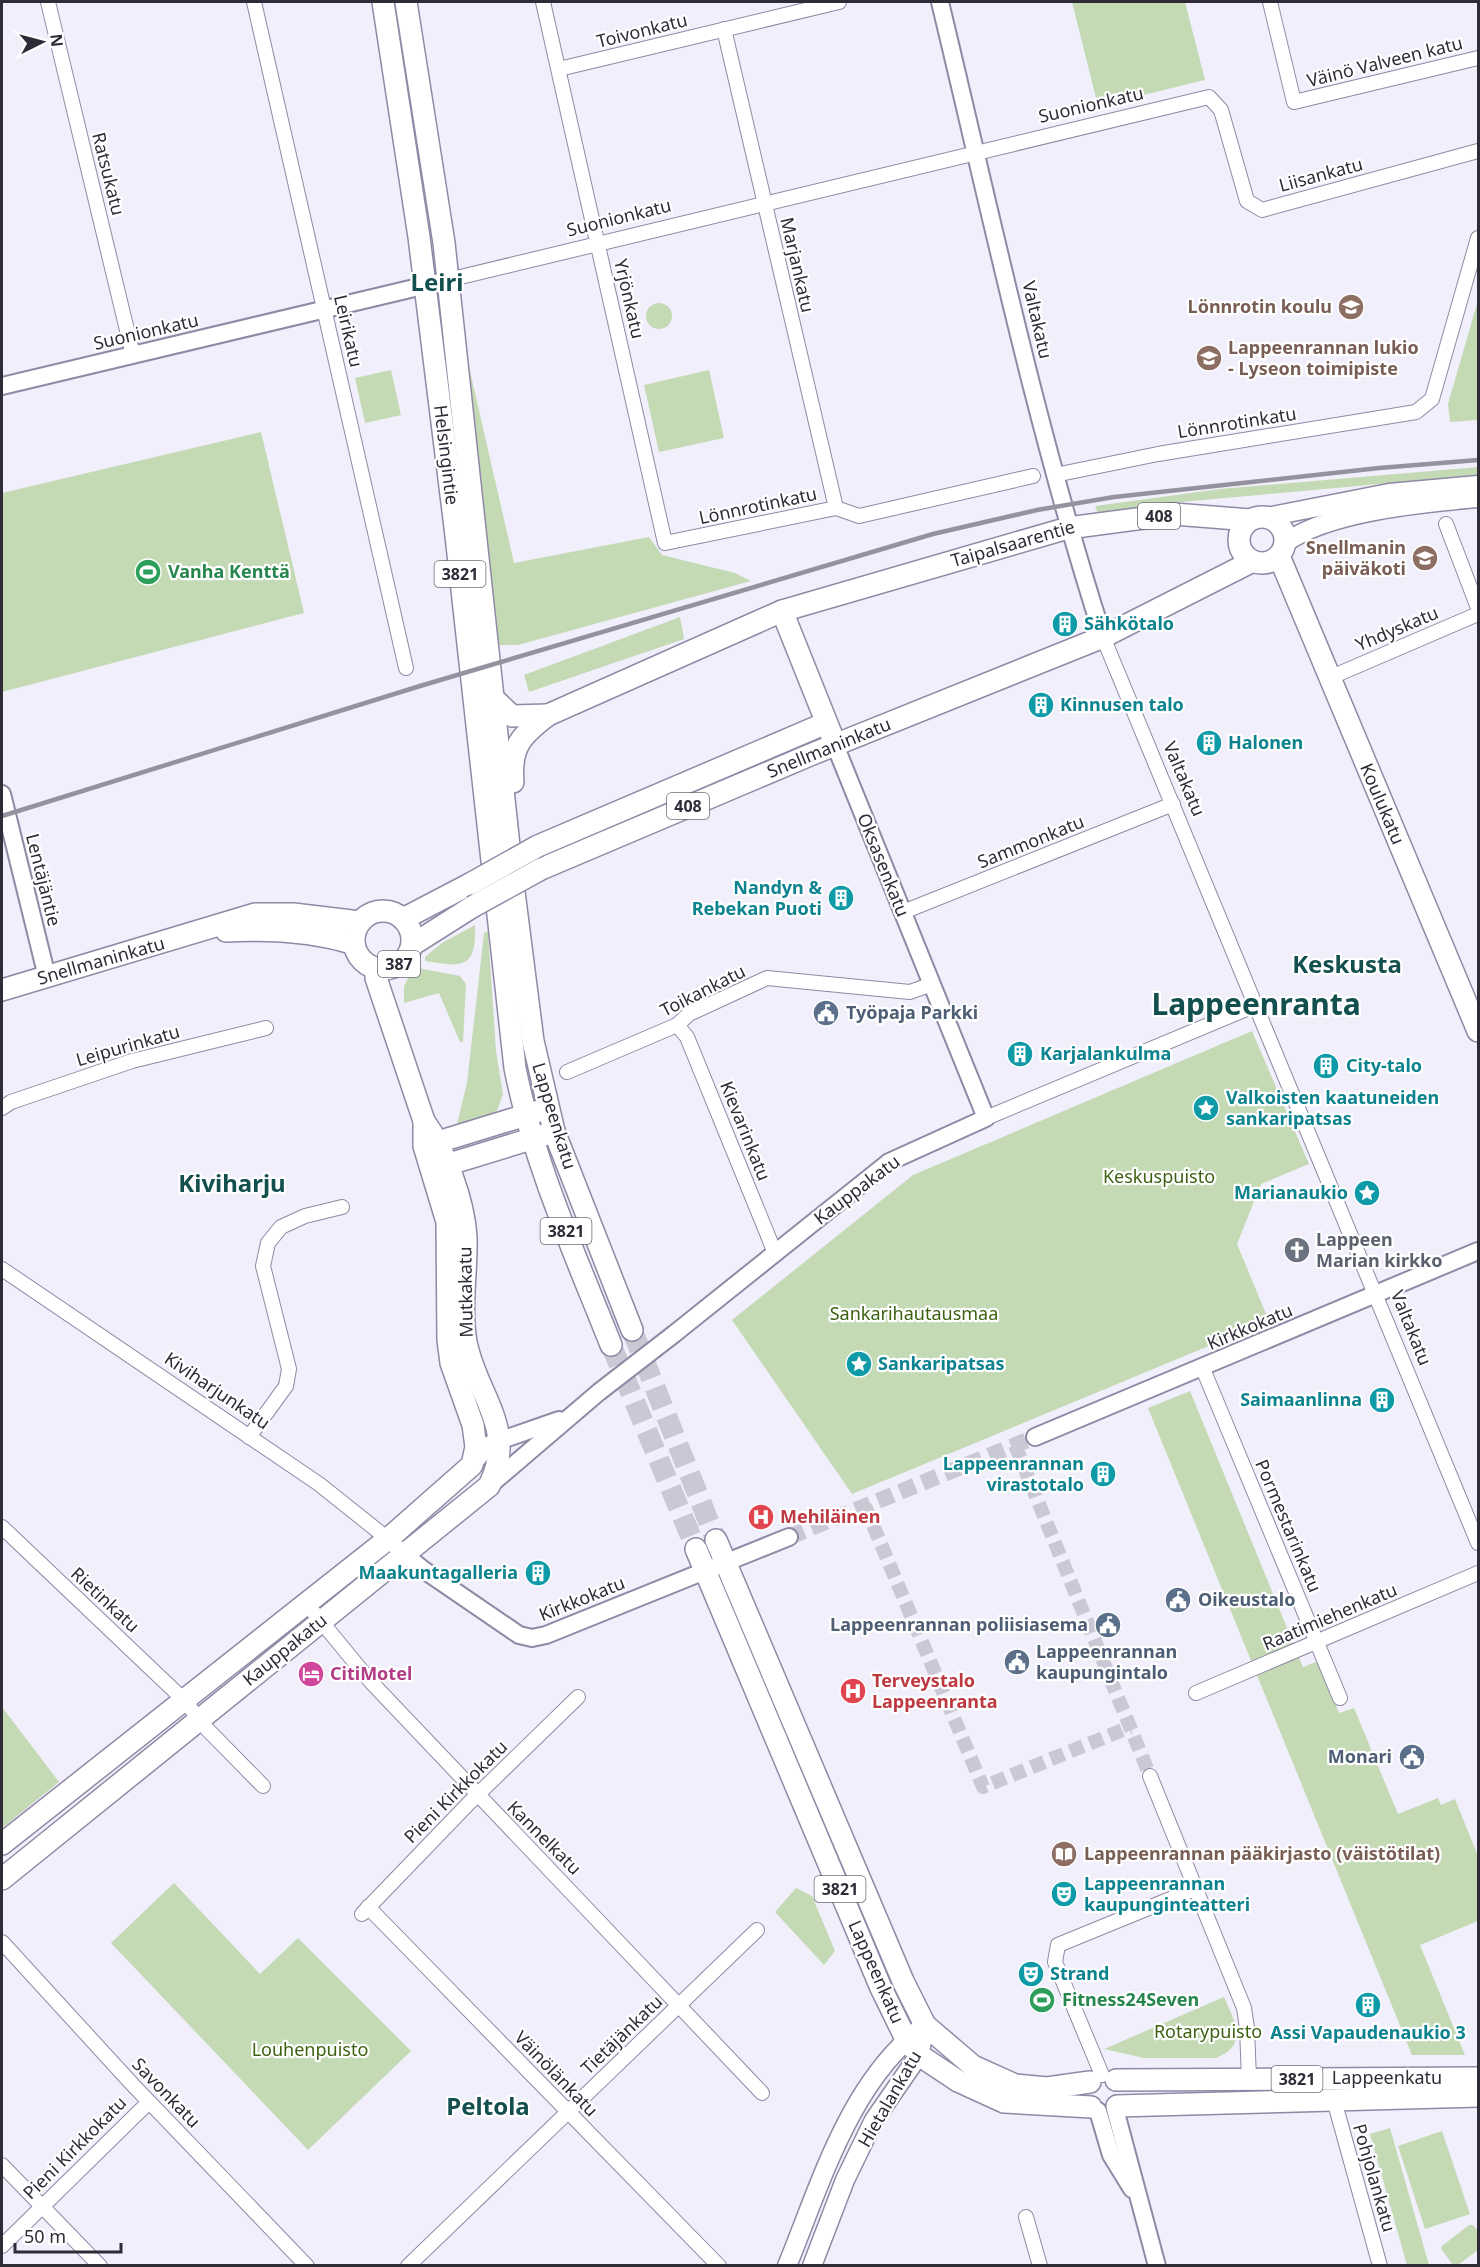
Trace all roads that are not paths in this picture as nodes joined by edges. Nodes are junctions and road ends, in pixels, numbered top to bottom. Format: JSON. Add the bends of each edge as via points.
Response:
{"nodes":[{"id":1,"x":48,"y":2,"type":"edge"},
{"id":2,"x":254,"y":2,"type":"edge"},
{"id":3,"x":383,"y":2,"type":"edge"},
{"id":4,"x":406,"y":2,"type":"edge"},
{"id":5,"x":543,"y":2,"type":"edge"},
{"id":6,"x":839,"y":2,"type":"edge"},
{"id":7,"x":940,"y":2,"type":"edge"},
{"id":8,"x":1270,"y":2,"type":"edge"},
{"id":9,"x":724,"y":29,"type":"junction"},
{"id":10,"x":1479,"y":58,"type":"edge"},
{"id":11,"x":558,"y":66,"type":"junction"},
{"id":12,"x":1226,"y":128,"type":"joint"},
{"id":13,"x":976,"y":152,"type":"junction"},
{"id":14,"x":1479,"y":152,"type":"edge"},
{"id":15,"x":764,"y":203,"type":"junction"},
{"id":16,"x":1479,"y":238,"type":"edge"},
{"id":17,"x":598,"y":243,"type":"junction"},
{"id":18,"x":448,"y":280,"type":"junction"},
{"id":19,"x":426,"y":286,"type":"junction"},
{"id":20,"x":325,"y":311,"type":"junction"},
{"id":21,"x":133,"y":355,"type":"junction"},
{"id":22,"x":2,"y":386,"type":"edge"},
{"id":23,"x":1054,"y":475,"type":"junction"},
{"id":24,"x":1033,"y":476,"type":"dead end"},
{"id":25,"x":1479,"y":485,"type":"edge"},
{"id":26,"x":1479,"y":498,"type":"edge"},
{"id":27,"x":836,"y":508,"type":"junction"},
{"id":28,"x":1259,"y":518,"type":"junction"},
{"id":29,"x":1446,"y":524,"type":"dead end"},
{"id":30,"x":1068,"y":528,"type":"junction"},
{"id":31,"x":665,"y":543,"type":"joint"},
{"id":32,"x":1270,"y":556,"type":"junction"},
{"id":33,"x":1479,"y":608,"type":"edge"},
{"id":34,"x":782,"y":611,"type":"junction"},
{"id":35,"x":1479,"y":614,"type":"edge"},
{"id":36,"x":1104,"y":637,"type":"junction"},
{"id":37,"x":406,"y":668,"type":"dead end"},
{"id":38,"x":1329,"y":678,"type":"junction"},
{"id":39,"x":493,"y":698,"type":"junction"},
{"id":40,"x":548,"y":715,"type":"junction"},
{"id":41,"x":826,"y":723,"type":"junction"},
{"id":42,"x":835,"y":745,"type":"junction"},
{"id":43,"x":2,"y":794,"type":"edge"},
{"id":44,"x":1173,"y":804,"type":"junction"},
{"id":45,"x":509,"y":851,"type":"junction"},
{"id":46,"x":514,"y":892,"type":"joint"},
{"id":47,"x":498,"y":910,"type":"joint"},
{"id":48,"x":903,"y":912,"type":"junction"},
{"id":49,"x":403,"y":919,"type":"junction"},
{"id":50,"x":360,"y":922,"type":"junction"},
{"id":51,"x":201,"y":931,"type":"junction"},
{"id":52,"x":354,"y":944,"type":"junction"},
{"id":53,"x":412,"y":945,"type":"junction"},
{"id":54,"x":375,"y":968,"type":"junction"},
{"id":55,"x":47,"y":976,"type":"junction"},
{"id":56,"x":932,"y":984,"type":"junction"},
{"id":57,"x":2,"y":990,"type":"edge"},
{"id":58,"x":1256,"y":1005,"type":"junction"},
{"id":59,"x":677,"y":1025,"type":"junction"},
{"id":60,"x":266,"y":1028,"type":"dead end"},
{"id":61,"x":1479,"y":1031,"type":"edge"},
{"id":62,"x":567,"y":1072,"type":"dead end"},
{"id":63,"x":2,"y":1108,"type":"edge"},
{"id":64,"x":548,"y":1109,"type":"junction"},
{"id":65,"x":525,"y":1116,"type":"junction"},
{"id":66,"x":986,"y":1118,"type":"junction"},
{"id":67,"x":554,"y":1131,"type":"junction"},
{"id":68,"x":531,"y":1138,"type":"junction"},
{"id":69,"x":432,"y":1144,"type":"junction"},
{"id":70,"x":440,"y":1167,"type":"junction"},
{"id":71,"x":342,"y":1207,"type":"dead end"},
{"id":72,"x":1479,"y":1251,"type":"edge"},
{"id":73,"x":775,"y":1253,"type":"junction"},
{"id":74,"x":2,"y":1269,"type":"edge"},
{"id":75,"x":1376,"y":1294,"type":"junction"},
{"id":76,"x":632,"y":1330,"type":"tunnel mouth"},
{"id":77,"x":611,"y":1345,"type":"tunnel mouth"},
{"id":78,"x":1203,"y":1369,"type":"junction"},
{"id":79,"x":566,"y":1418,"type":"junction"},
{"id":80,"x":473,"y":1425,"type":"junction"},
{"id":81,"x":249,"y":1437,"type":"junction"},
{"id":82,"x":1035,"y":1437,"type":"tunnel mouth"},
{"id":83,"x":502,"y":1449,"type":"junction"},
{"id":84,"x":472,"y":1466,"type":"junction"},
{"id":85,"x":2,"y":1527,"type":"edge"},
{"id":86,"x":789,"y":1537,"type":"tunnel mouth"},
{"id":87,"x":388,"y":1539,"type":"junction"},
{"id":88,"x":716,"y":1540,"type":"tunnel mouth"},
{"id":89,"x":1479,"y":1543,"type":"edge"},
{"id":90,"x":696,"y":1549,"type":"tunnel mouth"},
{"id":91,"x":404,"y":1554,"type":"junction"},
{"id":92,"x":726,"y":1561,"type":"junction"},
{"id":93,"x":705,"y":1570,"type":"junction"},
{"id":94,"x":1479,"y":1573,"type":"edge"},
{"id":95,"x":306,"y":1603,"type":"junction"},
{"id":96,"x":320,"y":1622,"type":"junction"},
{"id":97,"x":1317,"y":1642,"type":"junction"},
{"id":98,"x":1196,"y":1692,"type":"dead end"},
{"id":99,"x":578,"y":1697,"type":"dead end"},
{"id":100,"x":1340,"y":1698,"type":"dead end"},
{"id":101,"x":184,"y":1700,"type":"junction"},
{"id":102,"x":199,"y":1719,"type":"junction"},
{"id":103,"x":1149,"y":1776,"type":"tunnel mouth"},
{"id":104,"x":263,"y":1786,"type":"dead end"},
{"id":105,"x":477,"y":1795,"type":"junction"},
{"id":106,"x":2,"y":1844,"type":"edge"},
{"id":107,"x":2,"y":1879,"type":"edge"},
{"id":108,"x":1195,"y":1889,"type":"junction"},
{"id":109,"x":365,"y":1911,"type":"joint"},
{"id":110,"x":757,"y":1930,"type":"dead end"},
{"id":111,"x":2,"y":1942,"type":"edge"},
{"id":112,"x":679,"y":2005,"type":"junction"},
{"id":113,"x":925,"y":2025,"type":"junction"},
{"id":114,"x":913,"y":2047,"type":"junction"},
{"id":115,"x":1479,"y":2078,"type":"edge"},
{"id":116,"x":1103,"y":2079,"type":"junction"},
{"id":117,"x":1249,"y":2079,"type":"junction"},
{"id":118,"x":762,"y":2093,"type":"dead end"},
{"id":119,"x":1479,"y":2096,"type":"edge"},
{"id":120,"x":1334,"y":2100,"type":"junction"},
{"id":121,"x":149,"y":2102,"type":"junction"},
{"id":122,"x":1105,"y":2108,"type":"junction"},
{"id":123,"x":568,"y":2112,"type":"junction"},
{"id":124,"x":2,"y":2165,"type":"edge"},
{"id":125,"x":42,"y":2206,"type":"junction"},
{"id":126,"x":1026,"y":2217,"type":"dead end"},
{"id":127,"x":2,"y":2246,"type":"edge"},
{"id":128,"x":100,"y":2265,"type":"edge"},
{"id":129,"x":307,"y":2265,"type":"edge"},
{"id":130,"x":408,"y":2265,"type":"edge"},
{"id":131,"x":719,"y":2265,"type":"edge"},
{"id":132,"x":787,"y":2265,"type":"edge"},
{"id":133,"x":812,"y":2265,"type":"edge"},
{"id":134,"x":1040,"y":2265,"type":"edge"},
{"id":135,"x":1157,"y":2265,"type":"edge"},
{"id":136,"x":1380,"y":2265,"type":"edge"}],
"edges":[{"from":1,"to":21,"type":"street","name":"Ratsukatu"},
{"from":2,"to":20,"type":"street","name":"Leirikatu"},
{"from":3,"to":19,"type":"main road","name":"Helsingintie","number":"3821"},
{"from":4,"to":18,"type":"main road","name":"Helsingintie","number":"3821"},
{"from":5,"to":11,"type":"street","name":"Yrjönkatu"},
{"from":6,"to":9,"type":"street","name":"Toivonkatu"},
{"from":7,"to":13,"type":"street","name":"Valtakatu"},
{"from":8,"to":10,"type":"street","name":"Väinö Valveen katu","via":[[1294,102]]},
{"from":9,"to":11,"type":"street","name":"Toivonkatu"},
{"from":9,"to":15,"type":"street","name":"Marjankatu"},
{"from":11,"to":17,"type":"street","name":"Yrjönkatu"},
{"from":12,"to":13,"type":"street","name":"Suonionkatu","via":[[1221,110],[1209,97]]},
{"from":12,"to":14,"type":"street","name":"Liisankatu","via":[[1247,201],[1262,210]]},
{"from":13,"to":15,"type":"street","name":"Suonionkatu"},
{"from":13,"to":23,"type":"street","name":"Valtakatu"},
{"from":15,"to":17,"type":"street","name":"Suonionkatu"},
{"from":15,"to":27,"type":"street","name":"Marjankatu"},
{"from":16,"to":23,"type":"street","name":"Lönnrotinkatu","via":[[1432,399],[1416,412]]},
{"from":17,"to":18,"type":"street","name":"Suonionkatu"},
{"from":17,"to":31,"type":"street","name":"Yrjönkatu"},
{"from":18,"to":19,"type":"street","name":"Suonionkatu"},
{"from":18,"to":39,"type":"main road","name":"Helsingintie","number":"3821"},
{"from":19,"to":20,"type":"street","name":"Suonionkatu"},
{"from":19,"to":47,"type":"main road","name":"Helsingintie","number":"3821"},
{"from":20,"to":21,"type":"street","name":"Suonionkatu"},
{"from":20,"to":37,"type":"street","name":"Leirikatu"},
{"from":21,"to":22,"type":"street","name":"Suonionkatu"},
{"from":23,"to":30,"type":"street","name":"Valtakatu"},
{"from":24,"to":27,"type":"street","name":"Lönnrotinkatu","via":[[859,516]]},
{"from":25,"to":28,"type":"main road","name":"Taipalsaarentie","number":"408","via":[[1389,493]]},
{"from":26,"to":32,"type":"main road","number":"408","via":[[1333,521],[1302,531]]},
{"from":27,"to":31,"type":"street","name":"Lönnrotinkatu"},
{"from":28,"to":30,"type":"main road","name":"Taipalsaarentie","number":"408","via":[[1174,514]]},
{"from":28,"to":32,"type":"main road","via":[[1279,525]]},
{"from":28,"to":32,"type":"main road","via":[[1239,535],[1241,551]]},
{"from":29,"to":33,"type":"street"},
{"from":30,"to":34,"type":"main road","name":"Taipalsaarentie","number":"408"},
{"from":30,"to":36,"type":"street","name":"Valtakatu"},
{"from":32,"to":36,"type":"main road","name":"Snellmaninkatu","number":"408"},
{"from":32,"to":38,"type":"main road","name":"Koulukatu","via":[[1284,564]]},
{"from":34,"to":40,"type":"main road","number":"408"},
{"from":34,"to":41,"type":"main road","name":"Oksasenkatu"},
{"from":35,"to":38,"type":"street","name":"Yhdyskatu"},
{"from":36,"to":42,"type":"main road","name":"Snellmaninkatu","number":"408"},
{"from":36,"to":44,"type":"street","name":"Valtakatu"},
{"from":38,"to":61,"type":"main road","name":"Koulukatu"},
{"from":39,"to":40,"type":"main road","number":"408","via":[[512,716]]},
{"from":39,"to":45,"type":"main road","name":"Helsingintie","number":"3821"},
{"from":40,"to":45,"type":"main road","number":"408","via":[[525,734],[512,757],[514,804]]},
{"from":41,"to":42,"type":"main road","name":"Oksasenkatu"},
{"from":41,"to":49,"type":"main road","name":"Snellmaninkatu","number":"408","bridge":true,"via":[[538,846]]},
{"from":42,"to":48,"type":"street","name":"Oksasenkatu"},
{"from":42,"to":53,"type":"main road","name":"Snellmaninkatu","number":"408","bridge":true,"via":[[541,869]]},
{"from":43,"to":55,"type":"street","name":"Lentäjäntie"},
{"from":44,"to":48,"type":"street","name":"Sammonkatu"},
{"from":44,"to":58,"type":"street","name":"Valtakatu"},
{"from":45,"to":46,"type":"main road","name":"Helsingintie","number":"3821"},
{"from":46,"to":64,"type":"main road","name":"Lappeenkatu","number":"3821","via":[[530,1021]]},
{"from":47,"to":65,"type":"main road","name":"Lappeenkatu","number":"3821","via":[[512,1047]]},
{"from":48,"to":56,"type":"street","name":"Oksasenkatu"},
{"from":49,"to":50,"type":"main road","via":[[386,911]]},
{"from":49,"to":53,"type":"main road","number":"387","via":[[409,927]]},
{"from":50,"to":51,"type":"main road","name":"Snellmaninkatu","via":[[255,914]]},
{"from":50,"to":52,"type":"main road","number":"387"},
{"from":51,"to":52,"type":"main road","name":"Snellmaninkatu","number":"387","via":[[274,932],[331,937]]},
{"from":51,"to":55,"type":"main road","name":"Snellmaninkatu"},
{"from":52,"to":54,"type":"main road","number":"387","via":[[361,960]]},
{"from":53,"to":54,"type":"main road","number":"387","via":[[409,954],[395,967]]},
{"from":54,"to":69,"type":"main road","name":"Mutkakatu","number":"387"},
{"from":55,"to":57,"type":"main road","name":"Snellmaninkatu"},
{"from":56,"to":59,"type":"street","name":"Toikankatu","via":[[910,992],[767,978],[689,1014]]},
{"from":56,"to":66,"type":"street","name":"Oksasenkatu"},
{"from":58,"to":66,"type":"street","name":"Kauppakatu"},
{"from":58,"to":75,"type":"street","name":"Valtakatu"},
{"from":59,"to":62,"type":"street","name":"Toikankatu"},
{"from":59,"to":73,"type":"street","name":"Kievarinkatu","via":[[687,1037]]},
{"from":60,"to":63,"type":"street","name":"Leipurinkatu","via":[[132,1061]]},
{"from":64,"to":65,"type":"main road"},
{"from":64,"to":67,"type":"main road","name":"Lappeenkatu","number":"3821"},
{"from":65,"to":68,"type":"main road","name":"Lappeenkatu","number":"3821"},
{"from":65,"to":69,"type":"main road"},
{"from":66,"to":73,"type":"street","name":"Kauppakatu","via":[[889,1162]]},
{"from":67,"to":68,"type":"main road"},
{"from":67,"to":76,"type":"main road","name":"Lappeenkatu","number":"3821"},
{"from":68,"to":70,"type":"main road"},
{"from":68,"to":77,"type":"main road","name":"Lappeenkatu","number":"3821"},
{"from":69,"to":70,"type":"main road","name":"Mutkakatu","number":"387"},
{"from":70,"to":80,"type":"main road","name":"Mutkakatu","via":[[447,1222],[448,1340]]},
{"from":70,"to":83,"type":"main road","name":"Mutkakatu","via":[[466,1235],[467,1345]]},
{"from":71,"to":81,"type":"street","via":[[281,1227],[268,1243],[263,1266],[289,1369],[286,1386]]},
{"from":72,"to":75,"type":"street","name":"Kirkkokatu"},
{"from":73,"to":79,"type":"street","name":"Kauppakatu","bridge":true},
{"from":74,"to":81,"type":"street","name":"Kiviharjunkatu"},
{"from":75,"to":78,"type":"street","name":"Kirkkokatu"},
{"from":75,"to":89,"type":"street","name":"Valtakatu"},
{"from":78,"to":82,"type":"street","name":"Kirkkokatu"},
{"from":78,"to":97,"type":"street","name":"Pormestarinkatu"},
{"from":79,"to":83,"type":"street","name":"Kauppakatu"},
{"from":79,"to":83,"type":"street","name":"Kauppakatu"},
{"from":80,"to":83,"type":"street","name":"Mutkakatu"},
{"from":80,"to":84,"type":"main road","name":"Mutkakatu","via":[[476,1447]]},
{"from":81,"to":87,"type":"street","name":"Kiviharjunkatu","via":[[319,1484]]},
{"from":83,"to":84,"type":"street","name":"Kauppakatu"},
{"from":83,"to":91,"type":"main road","name":"Kauppakatu","via":[[489,1486]]},
{"from":84,"to":87,"type":"main road","name":"Kauppakatu"},
{"from":85,"to":101,"type":"street","name":"Rietinkatu"},
{"from":86,"to":92,"type":"street","name":"Kirkkokatu"},
{"from":87,"to":91,"type":"street","name":"Kiviharjunkatu"},
{"from":87,"to":95,"type":"main road","name":"Kauppakatu"},
{"from":88,"to":92,"type":"main road","name":"Lappeenkatu","number":"3821"},
{"from":90,"to":93,"type":"main road","name":"Lappeenkatu","number":"3821"},
{"from":91,"to":93,"type":"street","name":"Kirkkokatu","via":[[519,1635],[532,1638]]},
{"from":91,"to":96,"type":"main road","name":"Kauppakatu"},
{"from":92,"to":93,"type":"street","name":"Kirkkokatu"},
{"from":92,"to":113,"type":"main road","name":"Lappeenkatu","number":"3821"},
{"from":93,"to":114,"type":"main road","name":"Lappeenkatu","number":"3821","via":[[881,1988]]},
{"from":94,"to":97,"type":"street","name":"Raatimiehenkatu"},
{"from":95,"to":96,"type":"street","name":"Kannelkatu"},
{"from":95,"to":101,"type":"main road","name":"Kauppakatu"},
{"from":96,"to":102,"type":"main road","name":"Kauppakatu"},
{"from":96,"to":105,"type":"street","name":"Kannelkatu"},
{"from":97,"to":98,"type":"street","name":"Raatimiehenkatu"},
{"from":97,"to":100,"type":"street","name":"Pormestarinkatu"},
{"from":99,"to":105,"type":"street","name":"Pieni Kirkkokatu"},
{"from":101,"to":102,"type":"street"},
{"from":101,"to":106,"type":"main road","name":"Kauppakatu"},
{"from":102,"to":104,"type":"street"},
{"from":102,"to":107,"type":"main road","name":"Kauppakatu"},
{"from":103,"to":108,"type":"street"},
{"from":105,"to":109,"type":"street","name":"Pieni Kirkkokatu"},
{"from":105,"to":112,"type":"street","name":"Kannelkatu"},
{"from":108,"to":116,"type":"street","via":[[1058,1945],[1055,1962]]},
{"from":108,"to":117,"type":"street","via":[[1244,2008]]},
{"from":109,"to":123,"type":"street","name":"Väinölänkatu"},
{"from":110,"to":112,"type":"street","name":"Tietäjänkatu"},
{"from":111,"to":121,"type":"street","name":"Savonkatu"},
{"from":112,"to":118,"type":"street","name":"Kannelkatu"},
{"from":112,"to":123,"type":"street","name":"Tietäjänkatu"},
{"from":113,"to":114,"type":"main road","name":"Hietalankatu"},
{"from":113,"to":116,"type":"main road","name":"Lappeenkatu","number":"3821","via":[[973,2066],[1015,2085],[1047,2088]]},
{"from":114,"to":122,"type":"main road","name":"Lappeenkatu","number":"3821","via":[[958,2081],[1004,2102]]},
{"from":114,"to":132,"type":"main road","name":"Hietalankatu","via":[[890,2056],[852,2113]]},
{"from":114,"to":133,"type":"main road","name":"Hietalankatu","via":[[845,2180]]},
{"from":115,"to":117,"type":"main road","name":"Lappeenkatu","number":"3821"},
{"from":116,"to":117,"type":"main road","name":"Lappeenkatu","number":"3821"},
{"from":116,"to":122,"type":"main road","via":[[1122,2093]]},
{"from":116,"to":122,"type":"main road","via":[[1086,2095]]},
{"from":119,"to":120,"type":"main road","name":"Lappeenkatu","number":"3821"},
{"from":120,"to":122,"type":"main road","name":"Lappeenkatu","number":"3821"},
{"from":120,"to":136,"type":"street","name":"Pohjolankatu"},
{"from":121,"to":125,"type":"street","name":"Pieni Kirkkokatu"},
{"from":121,"to":129,"type":"street","name":"Savonkatu"},
{"from":122,"to":135,"type":"street","via":[[1111,2155],[1139,2199]]},
{"from":123,"to":130,"type":"street","name":"Tietäjänkatu"},
{"from":123,"to":131,"type":"street","name":"Väinölänkatu"},
{"from":124,"to":125,"type":"street"},
{"from":125,"to":127,"type":"street","name":"Pieni Kirkkokatu"},
{"from":125,"to":128,"type":"street"},
{"from":126,"to":134,"type":"street"}]}
